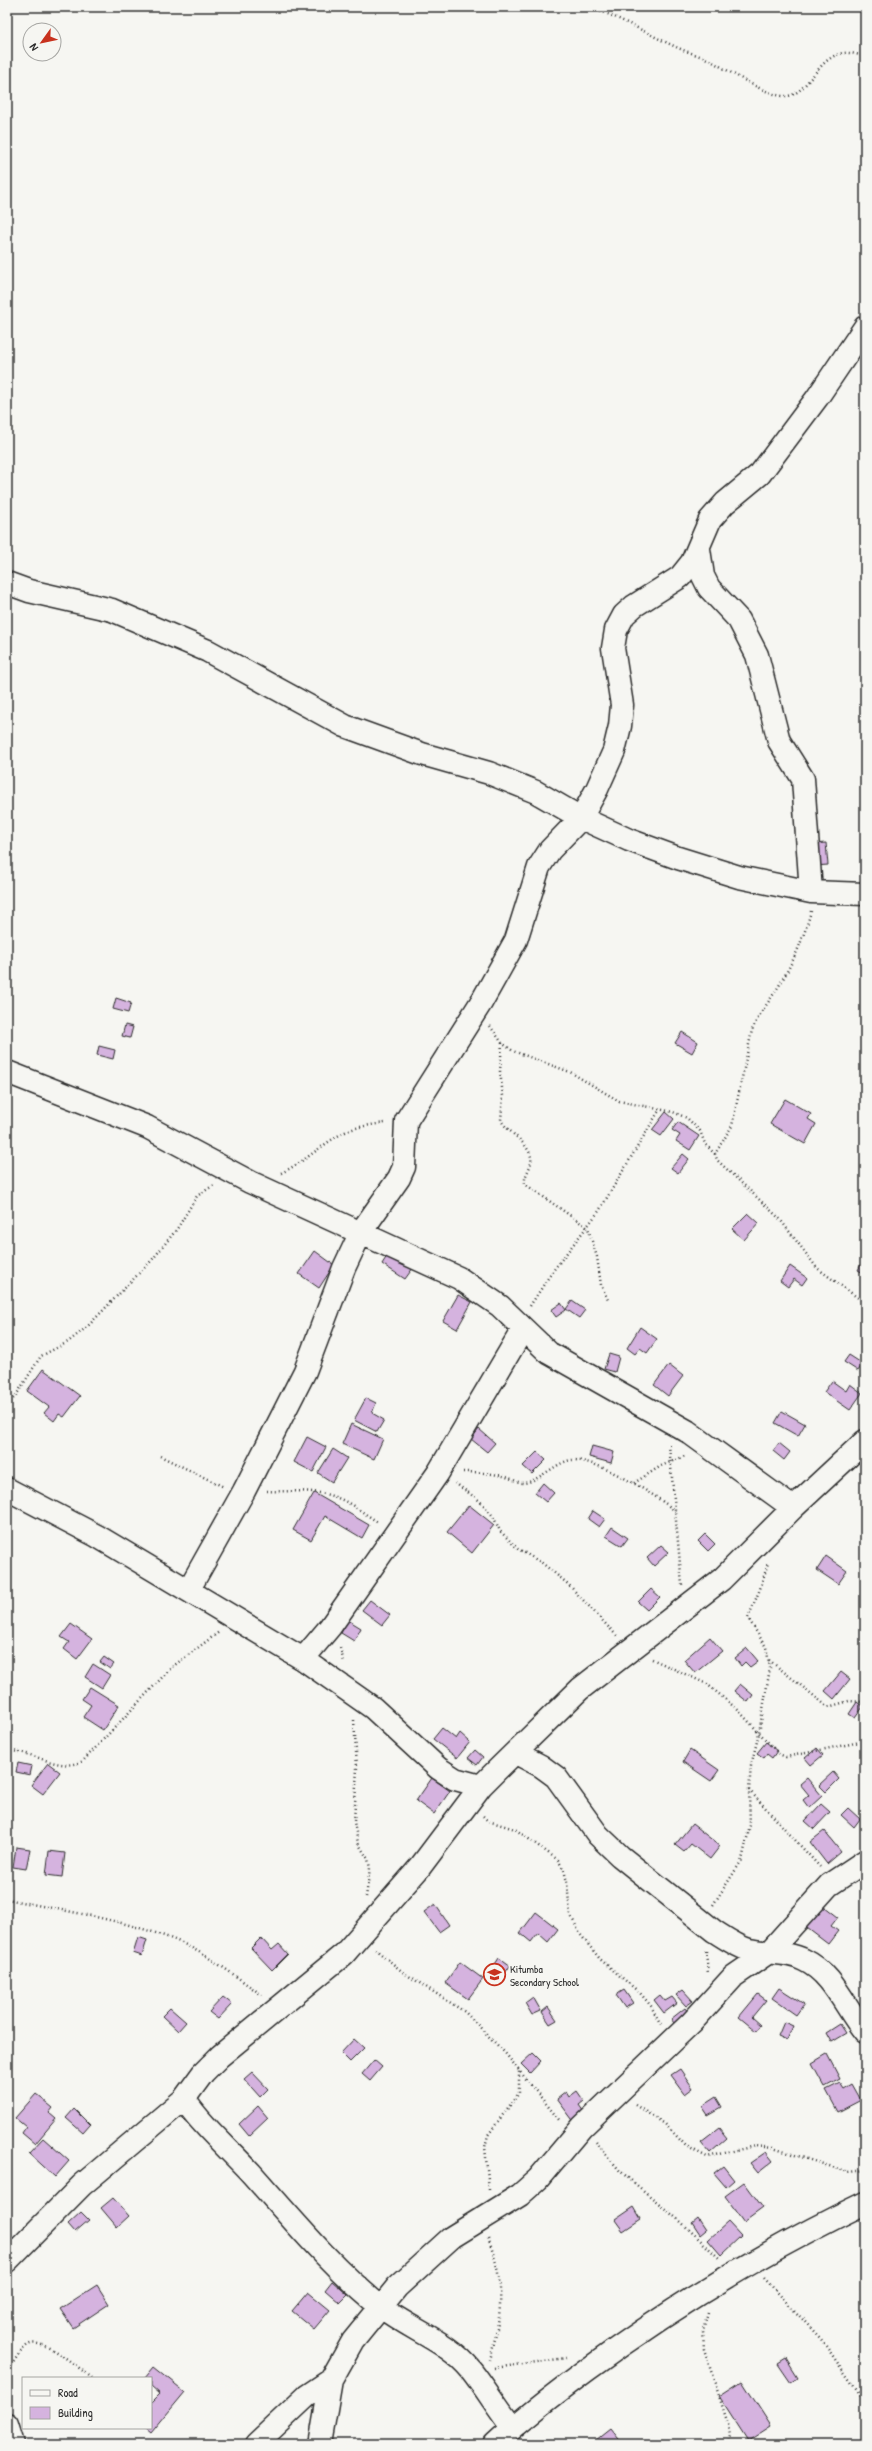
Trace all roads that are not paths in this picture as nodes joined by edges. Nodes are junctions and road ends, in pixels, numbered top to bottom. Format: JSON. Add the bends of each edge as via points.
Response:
{"nodes":[{"id":1,"x":865,"y":327,"type":"edge"},
{"id":2,"x":699,"y":549,"type":"junction"},
{"id":3,"x":7,"y":583,"type":"edge"},
{"id":4,"x":581,"y":818,"type":"junction"},
{"id":5,"x":811,"y":892,"type":"junction"},
{"id":6,"x":865,"y":894,"type":"edge"},
{"id":7,"x":7,"y":1072,"type":"edge"},
{"id":8,"x":361,"y":1232,"type":"junction"},
{"id":9,"x":523,"y":1330,"type":"junction"},
{"id":10,"x":865,"y":1441,"type":"edge"},
{"id":11,"x":7,"y":1489,"type":"edge"},
{"id":12,"x":793,"y":1508,"type":"junction"},
{"id":13,"x":189,"y":1590,"type":"junction"},
{"id":14,"x":303,"y":1659,"type":"junction"},
{"id":15,"x":516,"y":1753,"type":"junction"},
{"id":16,"x":476,"y":1793,"type":"junction"},
{"id":17,"x":865,"y":1861,"type":"edge"},
{"id":18,"x":769,"y":1952,"type":"junction"},
{"id":19,"x":865,"y":2032,"type":"edge"},
{"id":20,"x":178,"y":2105,"type":"junction"},
{"id":21,"x":865,"y":2203,"type":"edge"},
{"id":22,"x":7,"y":2261,"type":"edge"},
{"id":23,"x":380,"y":2306,"type":"junction"},
{"id":24,"x":331,"y":2380,"type":"junction"},
{"id":25,"x":7,"y":2425,"type":"edge"},
{"id":26,"x":512,"y":2427,"type":"junction"},
{"id":27,"x":13,"y":2444,"type":"edge"},
{"id":28,"x":256,"y":2444,"type":"edge"},
{"id":29,"x":320,"y":2444,"type":"edge"},
{"id":30,"x":497,"y":2444,"type":"edge"}],
"edges":[{"from":1,"to":2,"type":"street","via":[[817,398],[760,474],[725,503],[710,520]]},
{"from":2,"to":4,"type":"street","via":[[680,577],[634,606],[624,615],[616,630],[613,648],[622,705],[620,726],[614,751]]},
{"from":2,"to":5,"type":"street","via":[[703,576],[709,588],[739,620],[757,655],[779,741],[803,779]]},
{"from":3,"to":4,"type":"street","via":[[29,591],[112,610],[208,651],[345,726],[422,754],[489,773],[536,792]]},
{"from":4,"to":5,"type":"street","via":[[629,840],[739,877]]},
{"from":4,"to":8,"type":"street","via":[[550,850],[539,867],[516,940],[482,1001],[406,1121],[404,1167]]},
{"from":5,"to":6,"type":"street"},
{"from":7,"to":8,"type":"street","via":[[148,1127],[244,1179]]},
{"from":8,"to":9,"type":"street","via":[[460,1278],[500,1306]]},
{"from":8,"to":13,"type":"street","via":[[344,1268],[305,1371],[244,1491]]},
{"from":9,"to":12,"type":"street","via":[[555,1357],[667,1419],[710,1447]]},
{"from":9,"to":14,"type":"street","via":[[440,1474],[330,1627]]},
{"from":10,"to":12,"type":"street"},
{"from":11,"to":13,"type":"street","via":[[51,1510]]},
{"from":12,"to":15,"type":"street","via":[[728,1574],[580,1689]]},
{"from":13,"to":14,"type":"street"},
{"from":14,"to":16,"type":"street","via":[[374,1708],[438,1768]]},
{"from":15,"to":16,"type":"street"},
{"from":15,"to":18,"type":"street","via":[[556,1777],[598,1835],[620,1856],[730,1942],[749,1950]]},
{"from":16,"to":20,"type":"street","via":[[420,1867],[361,1938],[220,2056]]},
{"from":17,"to":18,"type":"street","via":[[829,1884]]},
{"from":18,"to":19,"type":"street","via":[[804,1960],[818,1970],[834,1986]]},
{"from":18,"to":23,"type":"street","via":[[734,1976],[671,2043],[577,2132],[538,2179],[520,2195],[437,2250]]},
{"from":20,"to":22,"type":"street","via":[[82,2185]]},
{"from":20,"to":23,"type":"street","via":[[201,2123],[337,2268]]},
{"from":21,"to":26,"type":"street","via":[[742,2268],[667,2314]]},
{"from":23,"to":24,"type":"street","via":[[353,2341]]},
{"from":23,"to":26,"type":"street","via":[[480,2370]]},
{"from":24,"to":28,"type":"street","via":[[307,2396]]},
{"from":24,"to":29,"type":"street"},
{"from":25,"to":27,"type":"street"},
{"from":26,"to":30,"type":"street"}]}
